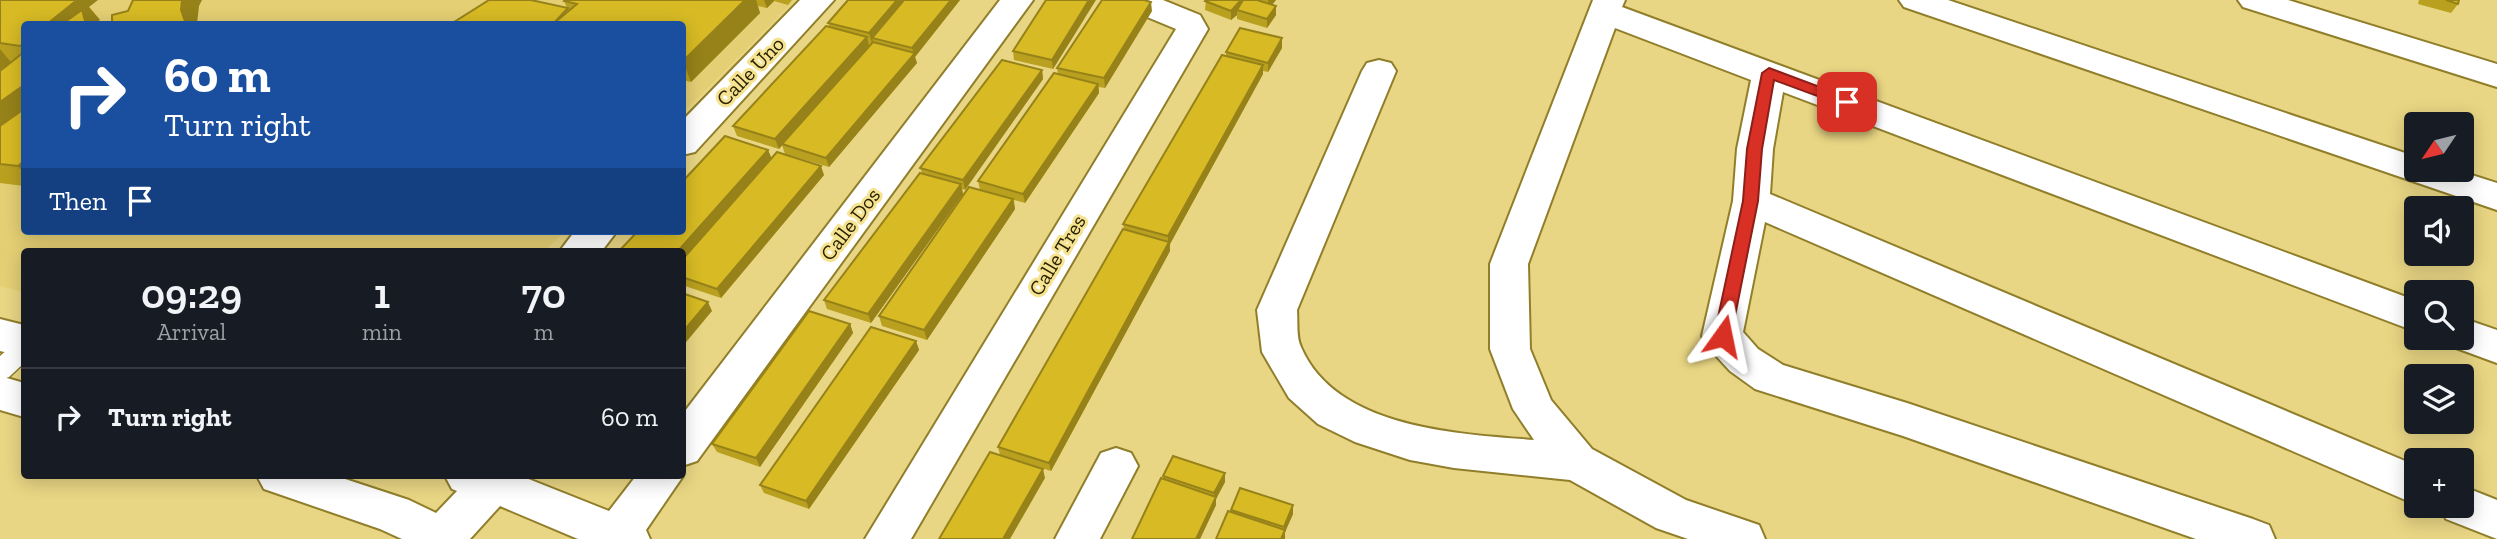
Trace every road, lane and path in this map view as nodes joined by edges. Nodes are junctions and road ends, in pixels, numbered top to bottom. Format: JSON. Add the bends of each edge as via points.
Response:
{"nodes":[{"id":1,"x":818,"y":0,"type":"edge"},
{"id":2,"x":1017,"y":0,"type":"edge"},
{"id":3,"x":1134,"y":0,"type":"edge"},
{"id":4,"x":1915,"y":0,"type":"edge"},
{"id":5,"x":2254,"y":0,"type":"edge"},
{"id":6,"x":1606,"y":6,"type":"edge"},
{"id":7,"x":1378,"y":71,"type":"dead end"},
{"id":8,"x":1769,"y":73,"type":"junction"},
{"id":9,"x":2497,"y":76,"type":"edge"},
{"id":10,"x":686,"y":138,"type":"edge"},
{"id":11,"x":2497,"y":197,"type":"edge"},
{"id":12,"x":1751,"y":201,"type":"junction"},
{"id":13,"x":594,"y":235,"type":"edge"},
{"id":14,"x":582,"y":248,"type":"edge"},
{"id":15,"x":2404,"y":312,"type":"edge"},
{"id":16,"x":0,"y":335,"type":"edge"},
{"id":17,"x":2474,"y":338,"type":"edge"},
{"id":18,"x":21,"y":340,"type":"edge"},
{"id":19,"x":2497,"y":347,"type":"edge"},
{"id":20,"x":21,"y":352,"type":"edge"},
{"id":21,"x":0,"y":370,"type":"edge"},
{"id":22,"x":0,"y":393,"type":"edge"},
{"id":23,"x":21,"y":399,"type":"edge"},
{"id":24,"x":686,"y":443,"type":"edge"},
{"id":25,"x":1577,"y":462,"type":"junction"},
{"id":26,"x":1116,"y":466,"type":"dead end"},
{"id":27,"x":300,"y":479,"type":"edge"},
{"id":28,"x":659,"y":479,"type":"edge"},
{"id":29,"x":480,"y":480,"type":"edge"},
{"id":30,"x":2404,"y":480,"type":"edge"},
{"id":31,"x":356,"y":487,"type":"edge"},
{"id":32,"x":2474,"y":510,"type":"edge"},
{"id":33,"x":2497,"y":520,"type":"edge"},
{"id":34,"x":623,"y":536,"type":"edge"},
{"id":35,"x":443,"y":538,"type":"edge"},
{"id":36,"x":887,"y":539,"type":"edge"},
{"id":37,"x":1077,"y":539,"type":"edge"},
{"id":38,"x":1743,"y":539,"type":"edge"},
{"id":39,"x":2253,"y":539,"type":"edge"}],
"edges":[{"from":1,"to":10,"type":"street","name":"Calle Uno"},
{"from":2,"to":24,"type":"street","name":"Calle Dos"},
{"from":3,"to":36,"type":"street","name":"Calle Tres","via":[[1188,22],[1192,29]]},
{"from":4,"to":11,"type":"street"},
{"from":5,"to":9,"type":"street"},
{"from":6,"to":8,"type":"street"},
{"from":6,"to":25,"type":"street","via":[[1509,264],[1510,349],[1534,409]]},
{"from":7,"to":25,"type":"street","via":[[1278,310],[1280,350],[1300,384],[1349,423],[1419,445]]},
{"from":8,"to":12,"type":"street"},
{"from":8,"to":15,"type":"street"},
{"from":12,"to":30,"type":"street"},
{"from":12,"to":39,"type":"street","via":[[1723,336],[1744,360],[1770,377]]},
{"from":13,"to":14,"type":"street"},
{"from":16,"to":18,"type":"street"},
{"from":17,"to":19,"type":"street"},
{"from":20,"to":21,"type":"lane"},
{"from":22,"to":23,"type":"street"},
{"from":25,"to":38,"type":"street","via":[[1672,514]]},
{"from":26,"to":37,"type":"street"},
{"from":27,"to":31,"type":"street"},
{"from":28,"to":34,"type":"street"},
{"from":29,"to":34,"type":"street"},
{"from":29,"to":35,"type":"street"},
{"from":31,"to":35,"type":"street","via":[[393,514]]},
{"from":32,"to":33,"type":"street"}]}
